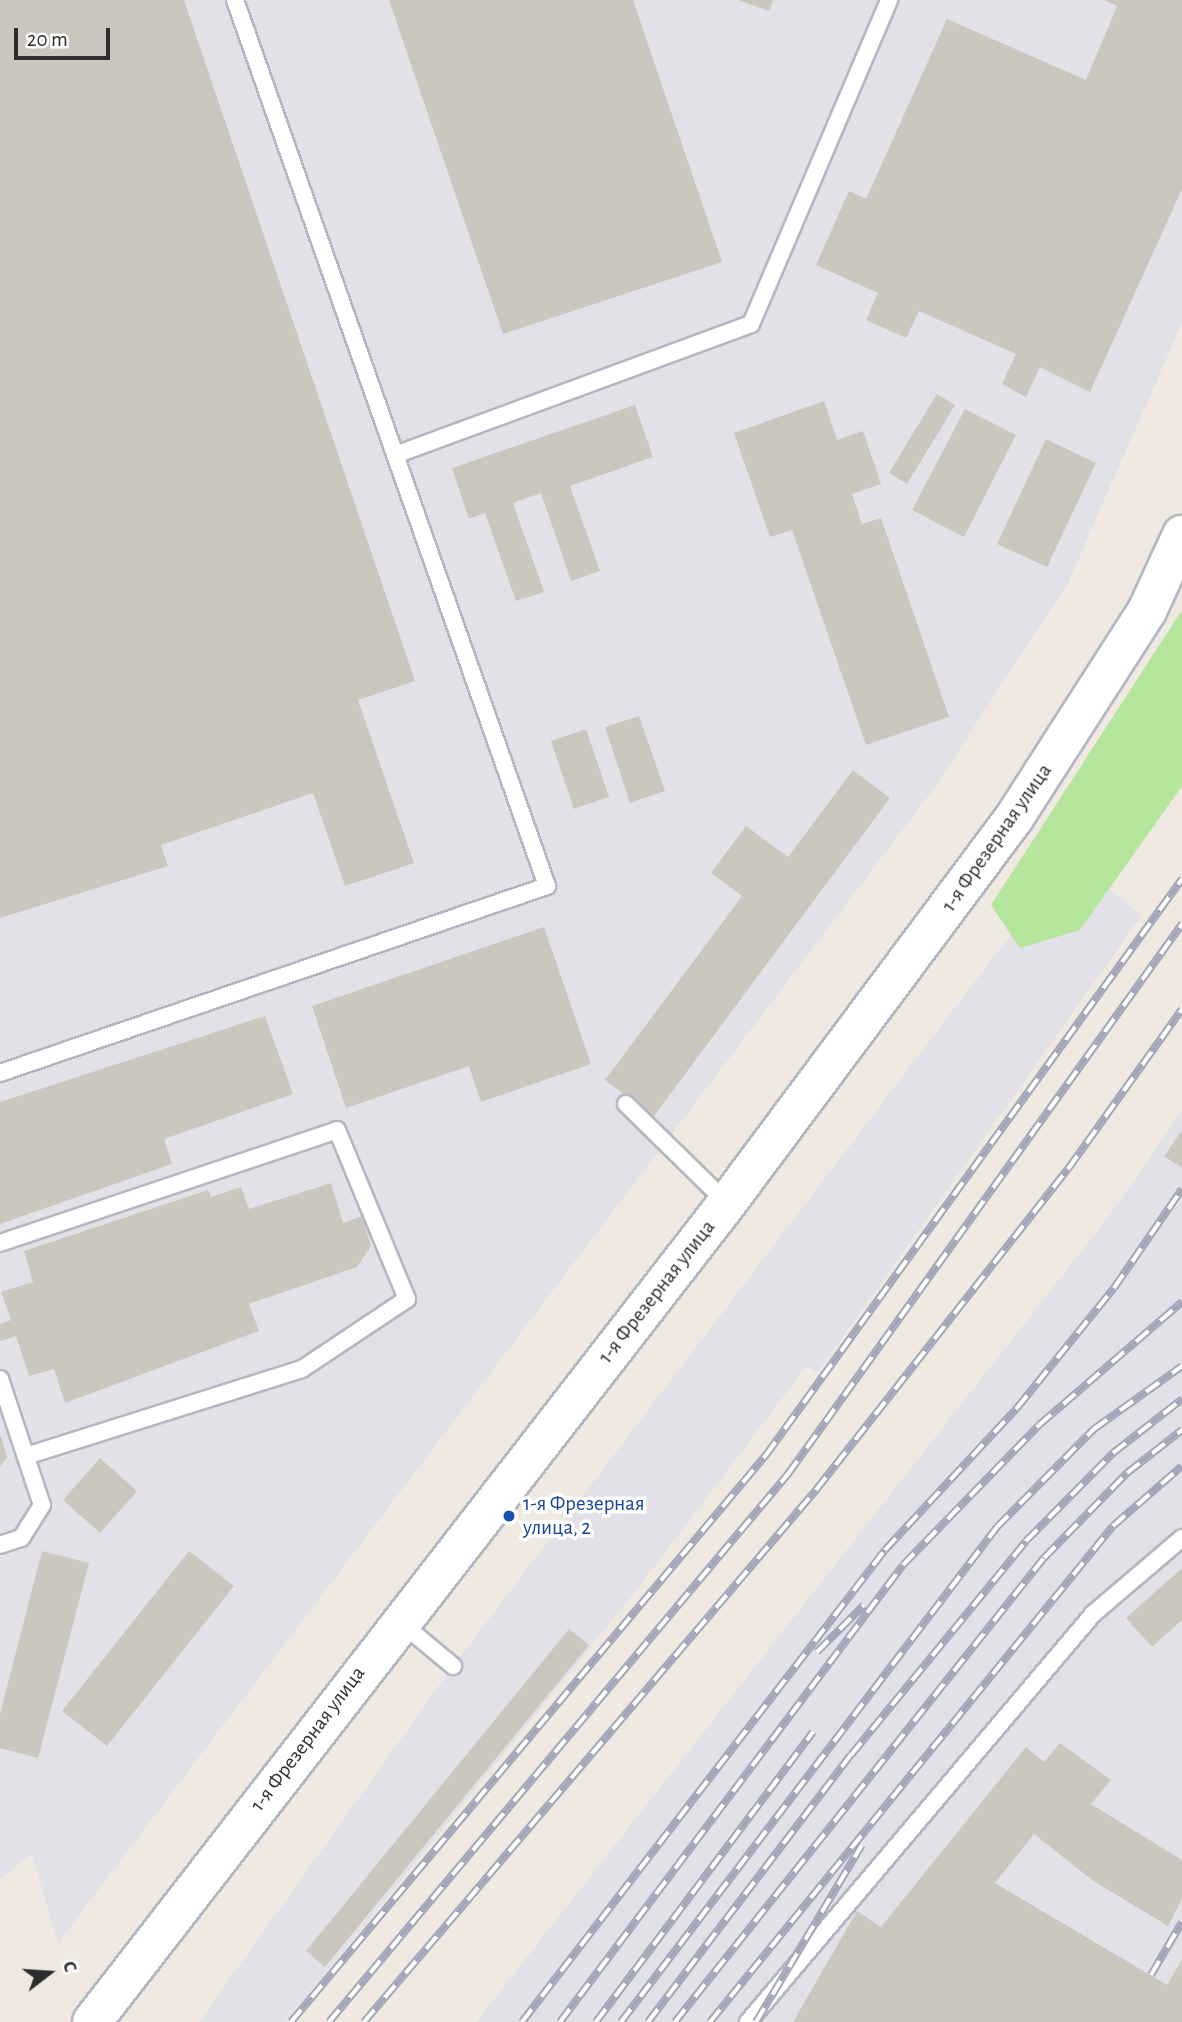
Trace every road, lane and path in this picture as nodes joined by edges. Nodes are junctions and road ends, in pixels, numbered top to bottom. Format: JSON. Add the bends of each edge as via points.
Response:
{"nodes":[{"id":1,"x":236,"y":0,"type":"edge"},
{"id":2,"x":889,"y":0,"type":"edge"},
{"id":3,"x":395,"y":455,"type":"junction"},
{"id":4,"x":1182,"y":535,"type":"edge"},
{"id":5,"x":0,"y":1073,"type":"edge"},
{"id":6,"x":626,"y":1104,"type":"dead end"},
{"id":7,"x":727,"y":1203,"type":"junction"},
{"id":8,"x":0,"y":1243,"type":"edge"},
{"id":9,"x":0,"y":1379,"type":"edge"},
{"id":10,"x":26,"y":1456,"type":"junction"},
{"id":11,"x":1182,"y":1538,"type":"edge"},
{"id":12,"x":0,"y":1545,"type":"edge"},
{"id":13,"x":398,"y":1620,"type":"junction"},
{"id":14,"x":453,"y":1666,"type":"dead end"},
{"id":15,"x":92,"y":2022,"type":"edge"},
{"id":16,"x":748,"y":2022,"type":"edge"}],
"edges":[{"from":1,"to":3,"type":"lane"},
{"from":2,"to":3,"type":"lane","via":[[751,324]]},
{"from":3,"to":5,"type":"lane","via":[[547,886]]},
{"from":4,"to":7,"type":"street","name":"1-я Фрезерная улица","via":[[1147,611],[1014,818]]},
{"from":6,"to":7,"type":"lane"},
{"from":7,"to":13,"type":"street","name":"1-я Фрезерная улица"},
{"from":8,"to":10,"type":"lane","via":[[337,1130],[407,1299],[302,1368]]},
{"from":9,"to":10,"type":"lane"},
{"from":10,"to":12,"type":"lane","via":[[43,1505],[21,1538]]},
{"from":11,"to":16,"type":"lane","via":[[1093,1614]]},
{"from":13,"to":14,"type":"lane"},
{"from":13,"to":15,"type":"street","name":"1-я Фрезерная улица"}]}
